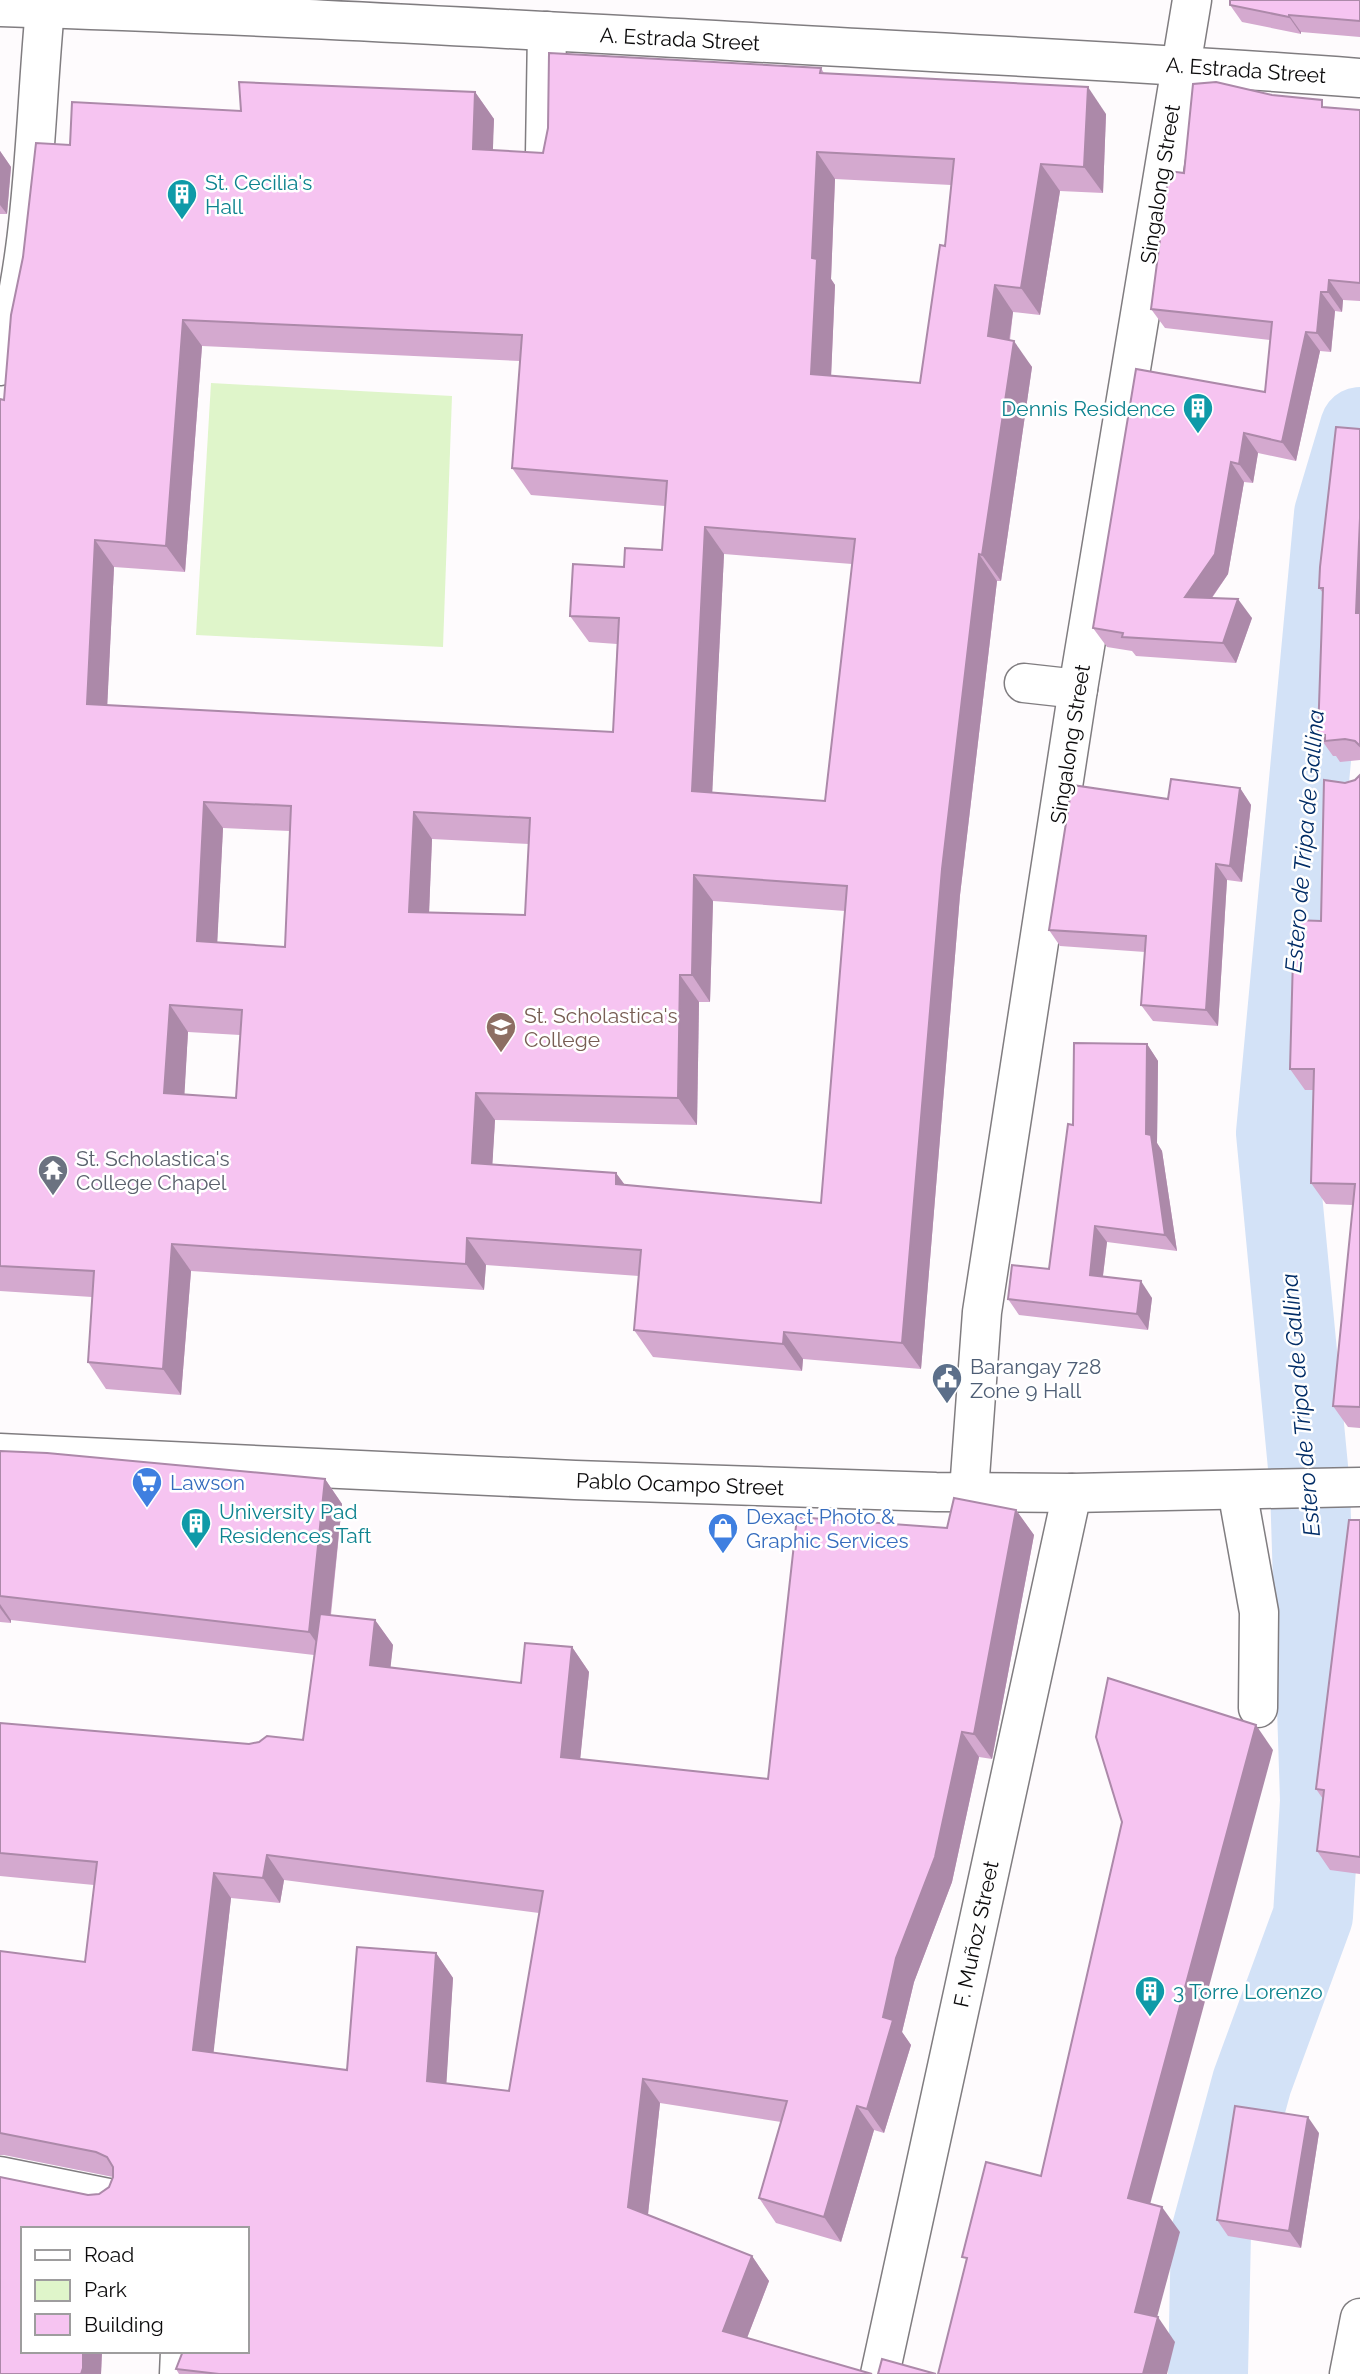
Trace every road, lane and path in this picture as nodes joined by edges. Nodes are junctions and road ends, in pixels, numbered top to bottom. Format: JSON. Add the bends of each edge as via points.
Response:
{"nodes":[{"id":1,"x":1192,"y":0,"type":"edge"},
{"id":2,"x":0,"y":7,"type":"edge"},
{"id":3,"x":201,"y":7,"type":"edge"},
{"id":4,"x":45,"y":9,"type":"junction"},
{"id":5,"x":547,"y":31,"type":"junction"},
{"id":6,"x":1180,"y":65,"type":"junction"},
{"id":7,"x":1360,"y":78,"type":"edge"},
{"id":8,"x":545,"y":154,"type":"edge"},
{"id":9,"x":10,"y":269,"type":"edge"},
{"id":10,"x":6,"y":326,"type":"edge"},
{"id":11,"x":0,"y":366,"type":"edge"},
{"id":12,"x":1024,"y":682,"type":"dead end"},
{"id":13,"x":1078,"y":689,"type":"junction"},
{"id":14,"x":0,"y":1453,"type":"edge"},
{"id":15,"x":1354,"y":1487,"type":"edge"},
{"id":16,"x":1247,"y":1490,"type":"junction"},
{"id":17,"x":969,"y":1491,"type":"junction"},
{"id":18,"x":1072,"y":1493,"type":"junction"},
{"id":19,"x":1258,"y":1708,"type":"dead end"},
{"id":20,"x":0,"y":2176,"type":"edge"},
{"id":21,"x":109,"y":2198,"type":"edge"},
{"id":22,"x":1360,"y":2318,"type":"edge"},
{"id":23,"x":180,"y":2353,"type":"edge"},
{"id":24,"x":179,"y":2374,"type":"edge"},
{"id":25,"x":880,"y":2374,"type":"edge"},
{"id":26,"x":1349,"y":2374,"type":"edge"}],
"edges":[{"from":1,"to":6,"type":"main road","name":"Singalong Street"},
{"from":2,"to":4,"type":"main road","name":"A. Estrada Street"},
{"from":3,"to":4,"type":"main road","name":"A. Estrada Street"},
{"from":3,"to":5,"type":"main road","name":"A. Estrada Street"},
{"from":4,"to":9,"type":"main road"},
{"from":5,"to":6,"type":"main road","name":"A. Estrada Street"},
{"from":5,"to":8,"type":"main road"},
{"from":6,"to":7,"type":"main road","name":"A. Estrada Street"},
{"from":6,"to":13,"type":"main road","name":"Singalong Street"},
{"from":9,"to":10,"type":"main road"},
{"from":10,"to":11,"type":"main road"},
{"from":12,"to":13,"type":"main road"},
{"from":13,"to":17,"type":"main road","name":"Singalong Street","via":[[982,1312]]},
{"from":14,"to":17,"type":"main road","name":"Pablo Ocampo Street","via":[[575,1480]]},
{"from":15,"to":16,"type":"main road","name":"Pablo Ocampo Street"},
{"from":16,"to":18,"type":"main road","name":"Pablo Ocampo Street"},
{"from":16,"to":19,"type":"main road","via":[[1259,1612]]},
{"from":17,"to":18,"type":"main road","name":"Pablo Ocampo Street"},
{"from":18,"to":25,"type":"main road","name":"F. Muñoz Street"},
{"from":20,"to":21,"type":"main road"},
{"from":22,"to":26,"type":"main road"},
{"from":23,"to":24,"type":"main road"}]}
